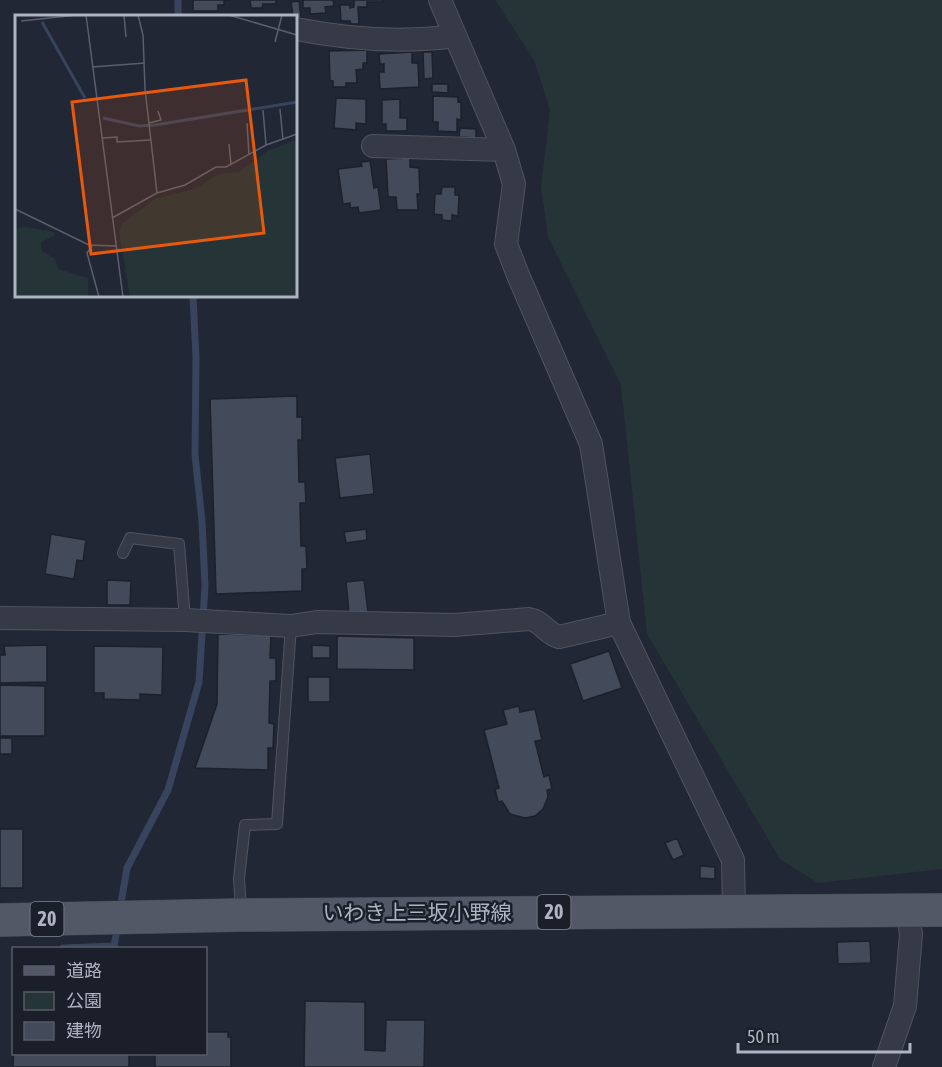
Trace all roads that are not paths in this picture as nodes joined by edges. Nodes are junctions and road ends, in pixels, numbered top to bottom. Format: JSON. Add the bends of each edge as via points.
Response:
{"nodes":[{"id":1,"x":440,"y":0,"type":"edge"},
{"id":2,"x":297,"y":29,"type":"edge"},
{"id":3,"x":455,"y":36,"type":"junction"},
{"id":4,"x":373,"y":146,"type":"dead end"},
{"id":5,"x":504,"y":150,"type":"junction"},
{"id":6,"x":123,"y":553,"type":"dead end"},
{"id":7,"x":0,"y":618,"type":"edge"},
{"id":8,"x":185,"y":620,"type":"junction"},
{"id":9,"x":619,"y":623,"type":"junction"},
{"id":10,"x":291,"y":626,"type":"junction"},
{"id":11,"x":907,"y":910,"type":"junction"},
{"id":12,"x":942,"y":910,"type":"edge"},
{"id":13,"x":734,"y":911,"type":"junction"},
{"id":14,"x":241,"y":915,"type":"junction"},
{"id":15,"x":0,"y":920,"type":"edge"},
{"id":16,"x":891,"y":1063,"type":"edge"}],
"edges":[{"from":1,"to":3,"type":"street"},
{"from":2,"to":3,"type":"street","via":[[355,38]]},
{"from":3,"to":5,"type":"street"},
{"from":4,"to":5,"type":"street"},
{"from":5,"to":9,"type":"street","via":[[514,184],[506,244],[591,444]]},
{"from":6,"to":8,"type":"lane","via":[[129,538],[179,544]]},
{"from":7,"to":8,"type":"street"},
{"from":8,"to":10,"type":"street"},
{"from":9,"to":10,"type":"street","via":[[559,636],[529,619],[454,625],[317,622]]},
{"from":9,"to":13,"type":"street","via":[[733,860]]},
{"from":10,"to":14,"type":"lane","via":[[276,824],[245,825],[239,878]]},
{"from":11,"to":12,"type":"main road","name":"いわき上三坂小野線","number":"20"},
{"from":11,"to":13,"type":"main road","name":"いわき上三坂小野線","number":"20"},
{"from":11,"to":16,"type":"street","via":[[911,934],[906,1006]]},
{"from":13,"to":14,"type":"main road","name":"いわき上三坂小野線","number":"20"},
{"from":14,"to":15,"type":"main road","name":"いわき上三坂小野線","number":"20"}]}
